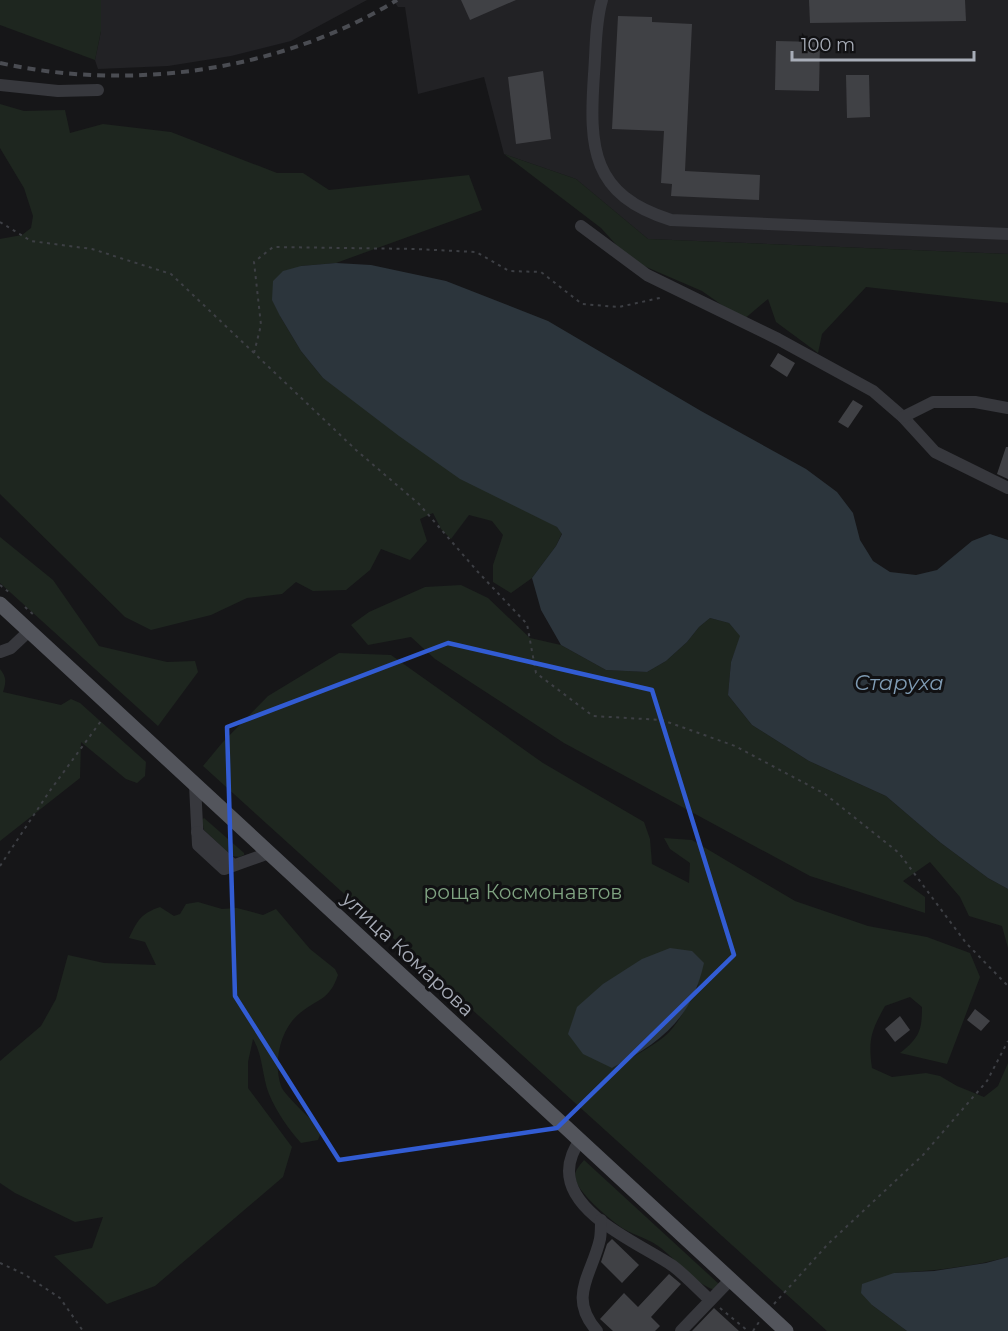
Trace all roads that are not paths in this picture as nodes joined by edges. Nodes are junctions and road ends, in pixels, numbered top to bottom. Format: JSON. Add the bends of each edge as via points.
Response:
{"nodes":[{"id":1,"x":602,"y":0,"type":"edge"},
{"id":2,"x":0,"y":85,"type":"edge"},
{"id":3,"x":98,"y":90,"type":"dead end"},
{"id":4,"x":581,"y":225,"type":"dead end"},
{"id":5,"x":1008,"y":234,"type":"edge"},
{"id":6,"x":1008,"y":408,"type":"edge"},
{"id":7,"x":903,"y":417,"type":"junction"},
{"id":8,"x":1008,"y":488,"type":"edge"},
{"id":9,"x":0,"y":604,"type":"edge"},
{"id":10,"x":29,"y":631,"type":"junction"},
{"id":11,"x":0,"y":652,"type":"edge"},
{"id":12,"x":195,"y":785,"type":"junction"},
{"id":13,"x":269,"y":853,"type":"junction"},
{"id":14,"x":579,"y":1140,"type":"junction"},
{"id":15,"x":601,"y":1220,"type":"junction"},
{"id":16,"x":729,"y":1281,"type":"junction"},
{"id":17,"x":711,"y":1300,"type":"junction"},
{"id":18,"x":597,"y":1331,"type":"edge"},
{"id":19,"x":681,"y":1331,"type":"edge"},
{"id":20,"x":786,"y":1331,"type":"edge"}],
"edges":[{"from":1,"to":5,"type":"street","via":[[593,140],[604,174],[634,206],[671,220]]},
{"from":2,"to":3,"type":"street","via":[[58,91]]},
{"from":4,"to":7,"type":"street","via":[[646,275],[778,339],[873,391]]},
{"from":6,"to":7,"type":"street","via":[[975,402],[933,402]]},
{"from":7,"to":8,"type":"street","via":[[935,452]]},
{"from":9,"to":10,"type":"main road","name":"улица Комарова"},
{"from":10,"to":11,"type":"street","via":[[11,648]]},
{"from":10,"to":12,"type":"main road","name":"улица Комарова"},
{"from":12,"to":13,"type":"main road","name":"улица Комарова"},
{"from":12,"to":13,"type":"street","via":[[198,845],[224,869]]},
{"from":13,"to":14,"type":"main road","name":"улица Комарова"},
{"from":14,"to":15,"type":"street","via":[[570,1158],[571,1184],[583,1204]]},
{"from":14,"to":16,"type":"main road","name":"улица Комарова"},
{"from":15,"to":17,"type":"street","via":[[673,1266]]},
{"from":15,"to":18,"type":"street","via":[[600,1238],[582,1301],[586,1319]]},
{"from":16,"to":17,"type":"street"},
{"from":16,"to":20,"type":"main road","name":"улица Комарова"},
{"from":17,"to":19,"type":"street"}]}
